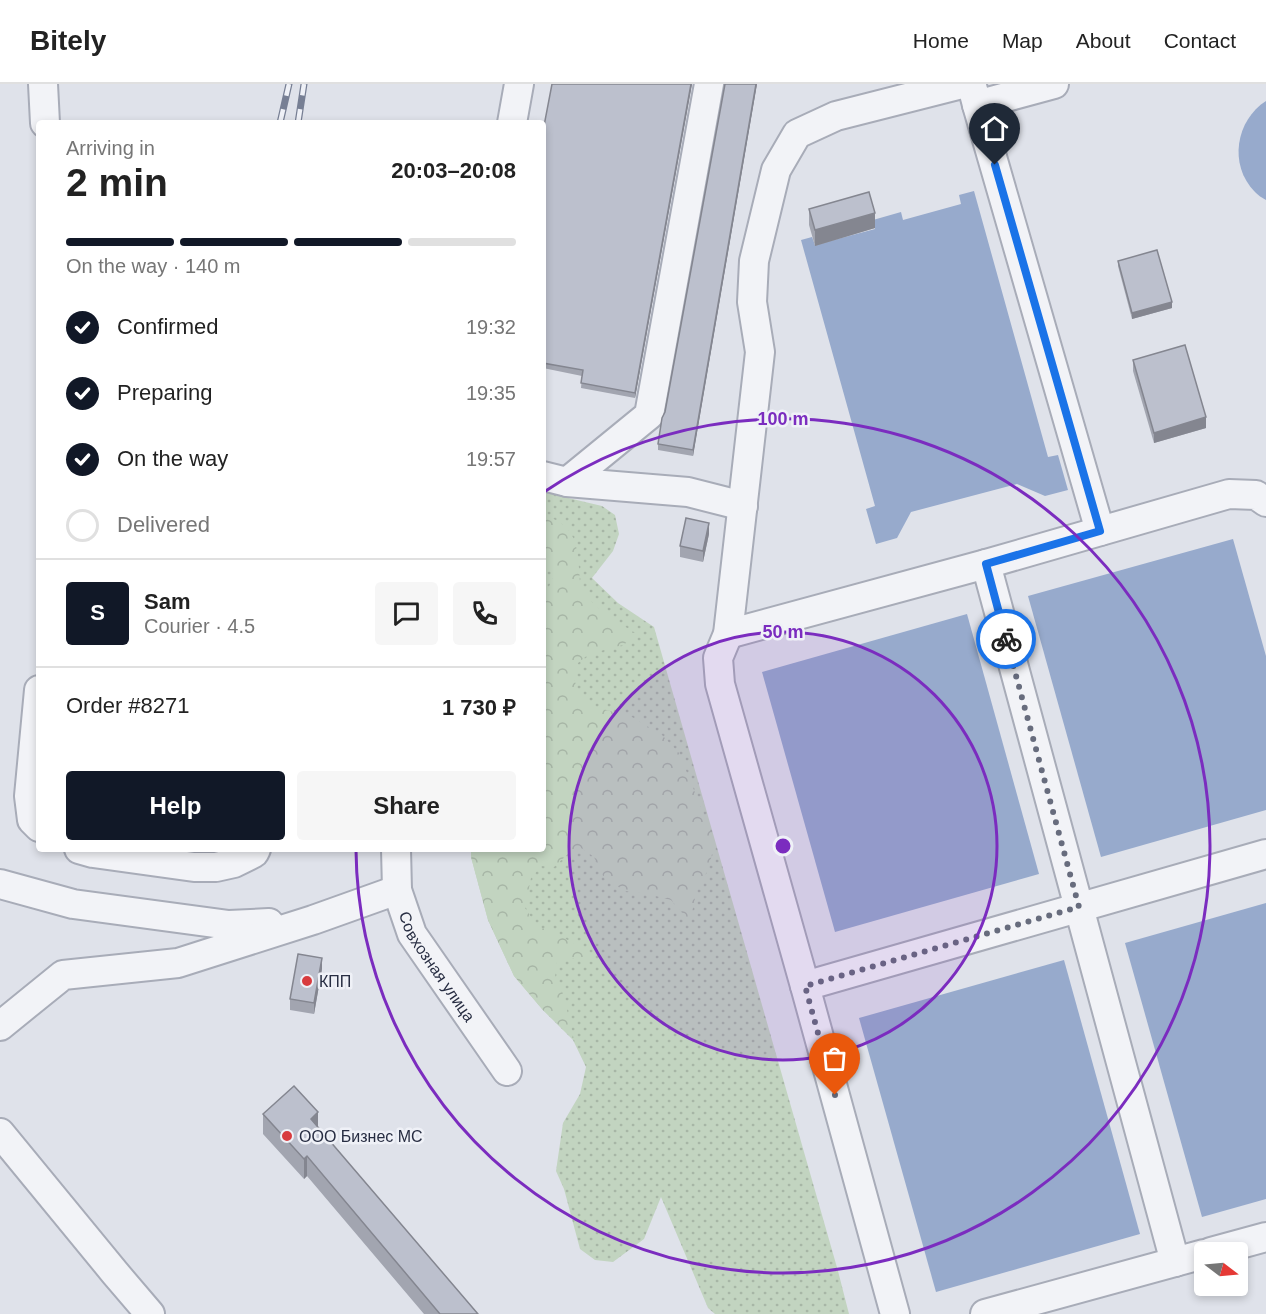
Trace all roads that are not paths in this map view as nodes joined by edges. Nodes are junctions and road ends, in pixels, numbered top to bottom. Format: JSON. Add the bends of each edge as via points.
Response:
{"nodes":[{"id":1,"x":43,"y":84,"type":"edge"},
{"id":2,"x":519,"y":84,"type":"edge"},
{"id":3,"x":709,"y":84,"type":"edge"},
{"id":4,"x":1054,"y":84,"type":"edge"},
{"id":5,"x":970,"y":91,"type":"edge"},
{"id":6,"x":45,"y":120,"type":"edge"},
{"id":7,"x":513,"y":120,"type":"edge"},
{"id":8,"x":555,"y":479,"type":"edge"},
{"id":9,"x":1266,"y":502,"type":"edge"},
{"id":10,"x":743,"y":506,"type":"junction"},
{"id":11,"x":1100,"y":531,"type":"junction"},
{"id":12,"x":986,"y":564,"type":"junction"},
{"id":13,"x":728,"y":634,"type":"junction"},
{"id":14,"x":36,"y":722,"type":"edge"},
{"id":15,"x":36,"y":824,"type":"edge"},
{"id":16,"x":90,"y":852,"type":"edge"},
{"id":17,"x":254,"y":852,"type":"edge"},
{"id":18,"x":396,"y":852,"type":"edge"},
{"id":19,"x":1266,"y":854,"type":"edge"},
{"id":20,"x":0,"y":884,"type":"edge"},
{"id":21,"x":397,"y":890,"type":"junction"},
{"id":22,"x":1079,"y":907,"type":"junction"},
{"id":23,"x":313,"y":920,"type":"junction"},
{"id":24,"x":805,"y":986,"type":"junction"},
{"id":25,"x":0,"y":1026,"type":"edge"},
{"id":26,"x":507,"y":1071,"type":"dead end"},
{"id":27,"x":0,"y":1133,"type":"edge"},
{"id":28,"x":1266,"y":1237,"type":"edge"},
{"id":29,"x":1248,"y":1242,"type":"edge"},
{"id":30,"x":1194,"y":1257,"type":"edge"},
{"id":31,"x":1175,"y":1262,"type":"junction"},
{"id":32,"x":150,"y":1314,"type":"edge"},
{"id":33,"x":895,"y":1314,"type":"edge"},
{"id":34,"x":985,"y":1314,"type":"edge"}],
"edges":[{"from":1,"to":6,"type":"street"},
{"from":2,"to":7,"type":"street"},
{"from":3,"to":8,"type":"street","via":[[649,415]]},
{"from":4,"to":5,"type":"street"},
{"from":5,"to":10,"type":"street","via":[[836,116],[797,134],[776,170],[754,261],[752,302],[760,352]]},
{"from":5,"to":11,"type":"street"},
{"from":8,"to":10,"type":"street","via":[[688,492]]},
{"from":9,"to":11,"type":"street","via":[[1256,495],[1229,494]]},
{"from":10,"to":13,"type":"street"},
{"from":11,"to":12,"type":"street"},
{"from":12,"to":13,"type":"street"},
{"from":12,"to":22,"type":"street"},
{"from":13,"to":24,"type":"street","via":[[718,658],[720,684]]},
{"from":14,"to":15,"type":"street","via":[[29,796]]},
{"from":16,"to":17,"type":"street","via":[[216,867]]},
{"from":18,"to":21,"type":"street","name":"Совхозная улица"},
{"from":19,"to":22,"type":"street"},
{"from":20,"to":23,"type":"street","via":[[73,904],[229,925]]},
{"from":21,"to":23,"type":"street"},
{"from":21,"to":26,"type":"street","name":"Совхозная улица","via":[[412,934]]},
{"from":22,"to":24,"type":"street"},
{"from":22,"to":31,"type":"street"},
{"from":23,"to":25,"type":"street","via":[[178,963],[63,975]]},
{"from":24,"to":33,"type":"street"},
{"from":27,"to":32,"type":"street"},
{"from":28,"to":29,"type":"street"},
{"from":30,"to":31,"type":"street"},
{"from":31,"to":34,"type":"street"}]}
